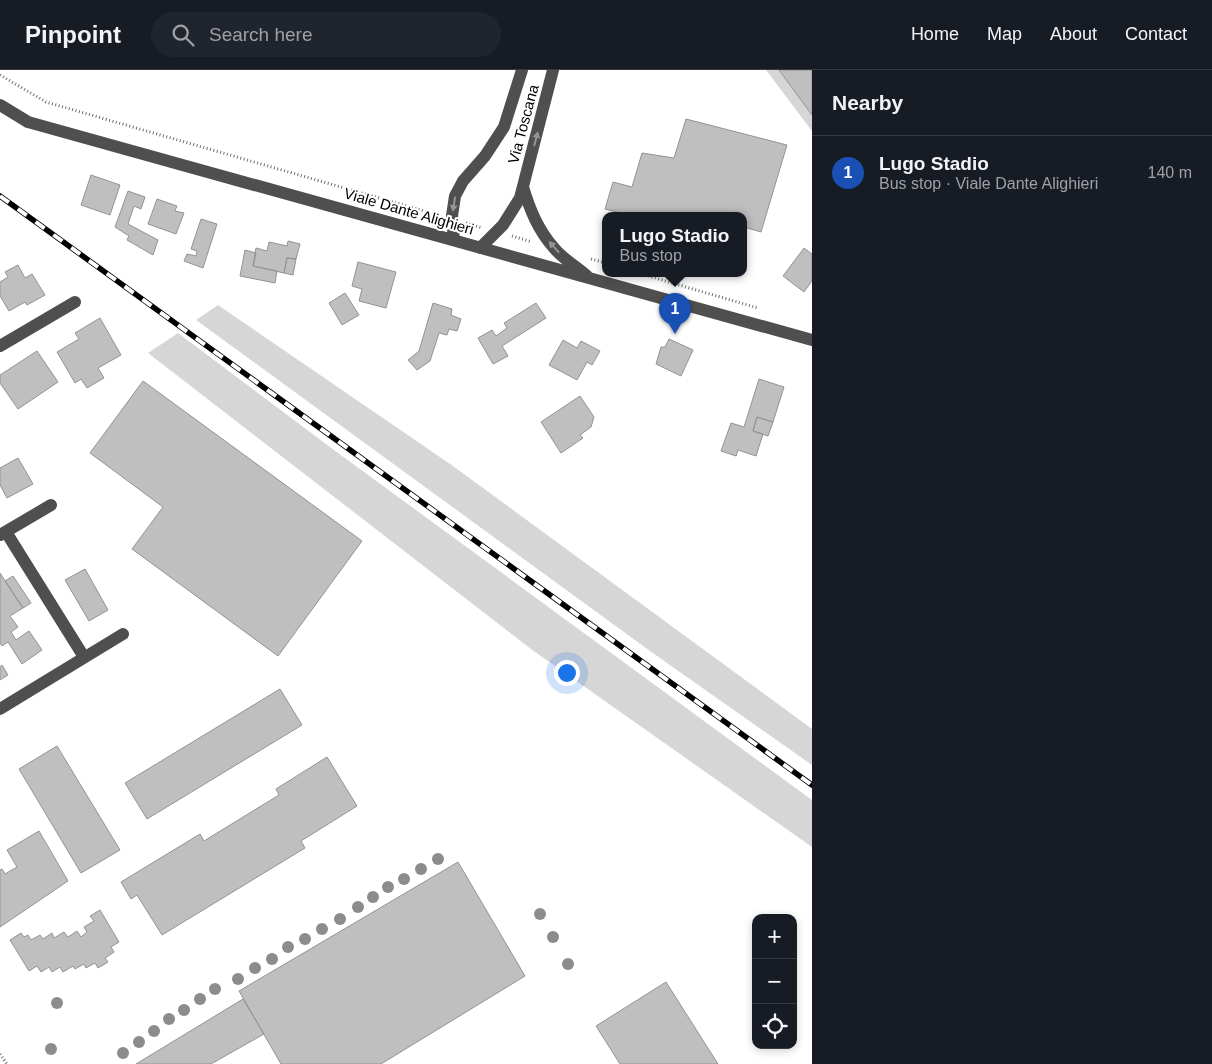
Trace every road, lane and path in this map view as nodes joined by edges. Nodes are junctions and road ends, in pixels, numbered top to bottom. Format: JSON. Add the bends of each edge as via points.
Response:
{"nodes":[{"id":1,"x":522,"y":70,"type":"edge"},
{"id":2,"x":553,"y":70,"type":"edge"},
{"id":3,"x":0,"y":75,"type":"edge"},
{"id":4,"x":0,"y":105,"type":"edge"},
{"id":5,"x":523,"y":186,"type":"junction"},
{"id":6,"x":453,"y":220,"type":"junction"},
{"id":7,"x":496,"y":232,"type":"junction"},
{"id":8,"x":454,"y":240,"type":"junction"},
{"id":9,"x":480,"y":248,"type":"junction"},
{"id":10,"x":554,"y":248,"type":"junction"},
{"id":11,"x":589,"y":258,"type":"dead end"},
{"id":12,"x":602,"y":263,"type":"edge"},
{"id":13,"x":652,"y":277,"type":"edge"},
{"id":14,"x":591,"y":279,"type":"junction"},
{"id":15,"x":75,"y":302,"type":"dead end"},
{"id":16,"x":766,"y":310,"type":"dead end"},
{"id":17,"x":812,"y":340,"type":"edge"},
{"id":18,"x":0,"y":346,"type":"edge"},
{"id":19,"x":51,"y":505,"type":"dead end"},
{"id":20,"x":3,"y":534,"type":"edge"},
{"id":21,"x":123,"y":634,"type":"dead end"},
{"id":22,"x":84,"y":657,"type":"junction"},
{"id":23,"x":0,"y":708,"type":"edge"},
{"id":24,"x":0,"y":1054,"type":"edge"},
{"id":25,"x":7,"y":1064,"type":"edge"}],
"edges":[{"from":1,"to":6,"type":"street","name":"Via Toscana","one_way":true,"via":[[504,128],[455,196]]},
{"from":5,"to":2,"type":"street","name":"Via Toscana","one_way":true},
{"from":3,"to":6,"type":"path","via":[[46,102]]},
{"from":4,"to":8,"type":"street","name":"Viale Dante Alighieri","via":[[28,122]]},
{"from":5,"to":7,"type":"street","name":"Via Toscana","via":[[520,198]]},
{"from":10,"to":5,"type":"street","name":"Via Toscana","one_way":true,"via":[[539,227]]},
{"from":6,"to":7,"type":"path"},
{"from":6,"to":8,"type":"street","name":"Via Toscana"},
{"from":7,"to":9,"type":"street","name":"Via Toscana"},
{"from":7,"to":10,"type":"path"},
{"from":8,"to":9,"type":"street","name":"Viale Dante Alighieri"},
{"from":9,"to":14,"type":"street","name":"Viale Dante Alighieri"},
{"from":10,"to":14,"type":"street","name":"Via Toscana"},
{"from":11,"to":12,"type":"path"},
{"from":13,"to":16,"type":"path"},
{"from":14,"to":17,"type":"street","name":"Viale Dante Alighieri"},
{"from":15,"to":18,"type":"street"},
{"from":19,"to":20,"type":"street"},
{"from":20,"to":22,"type":"street"},
{"from":21,"to":22,"type":"street"},
{"from":22,"to":23,"type":"street"},
{"from":24,"to":25,"type":"path"}]}
